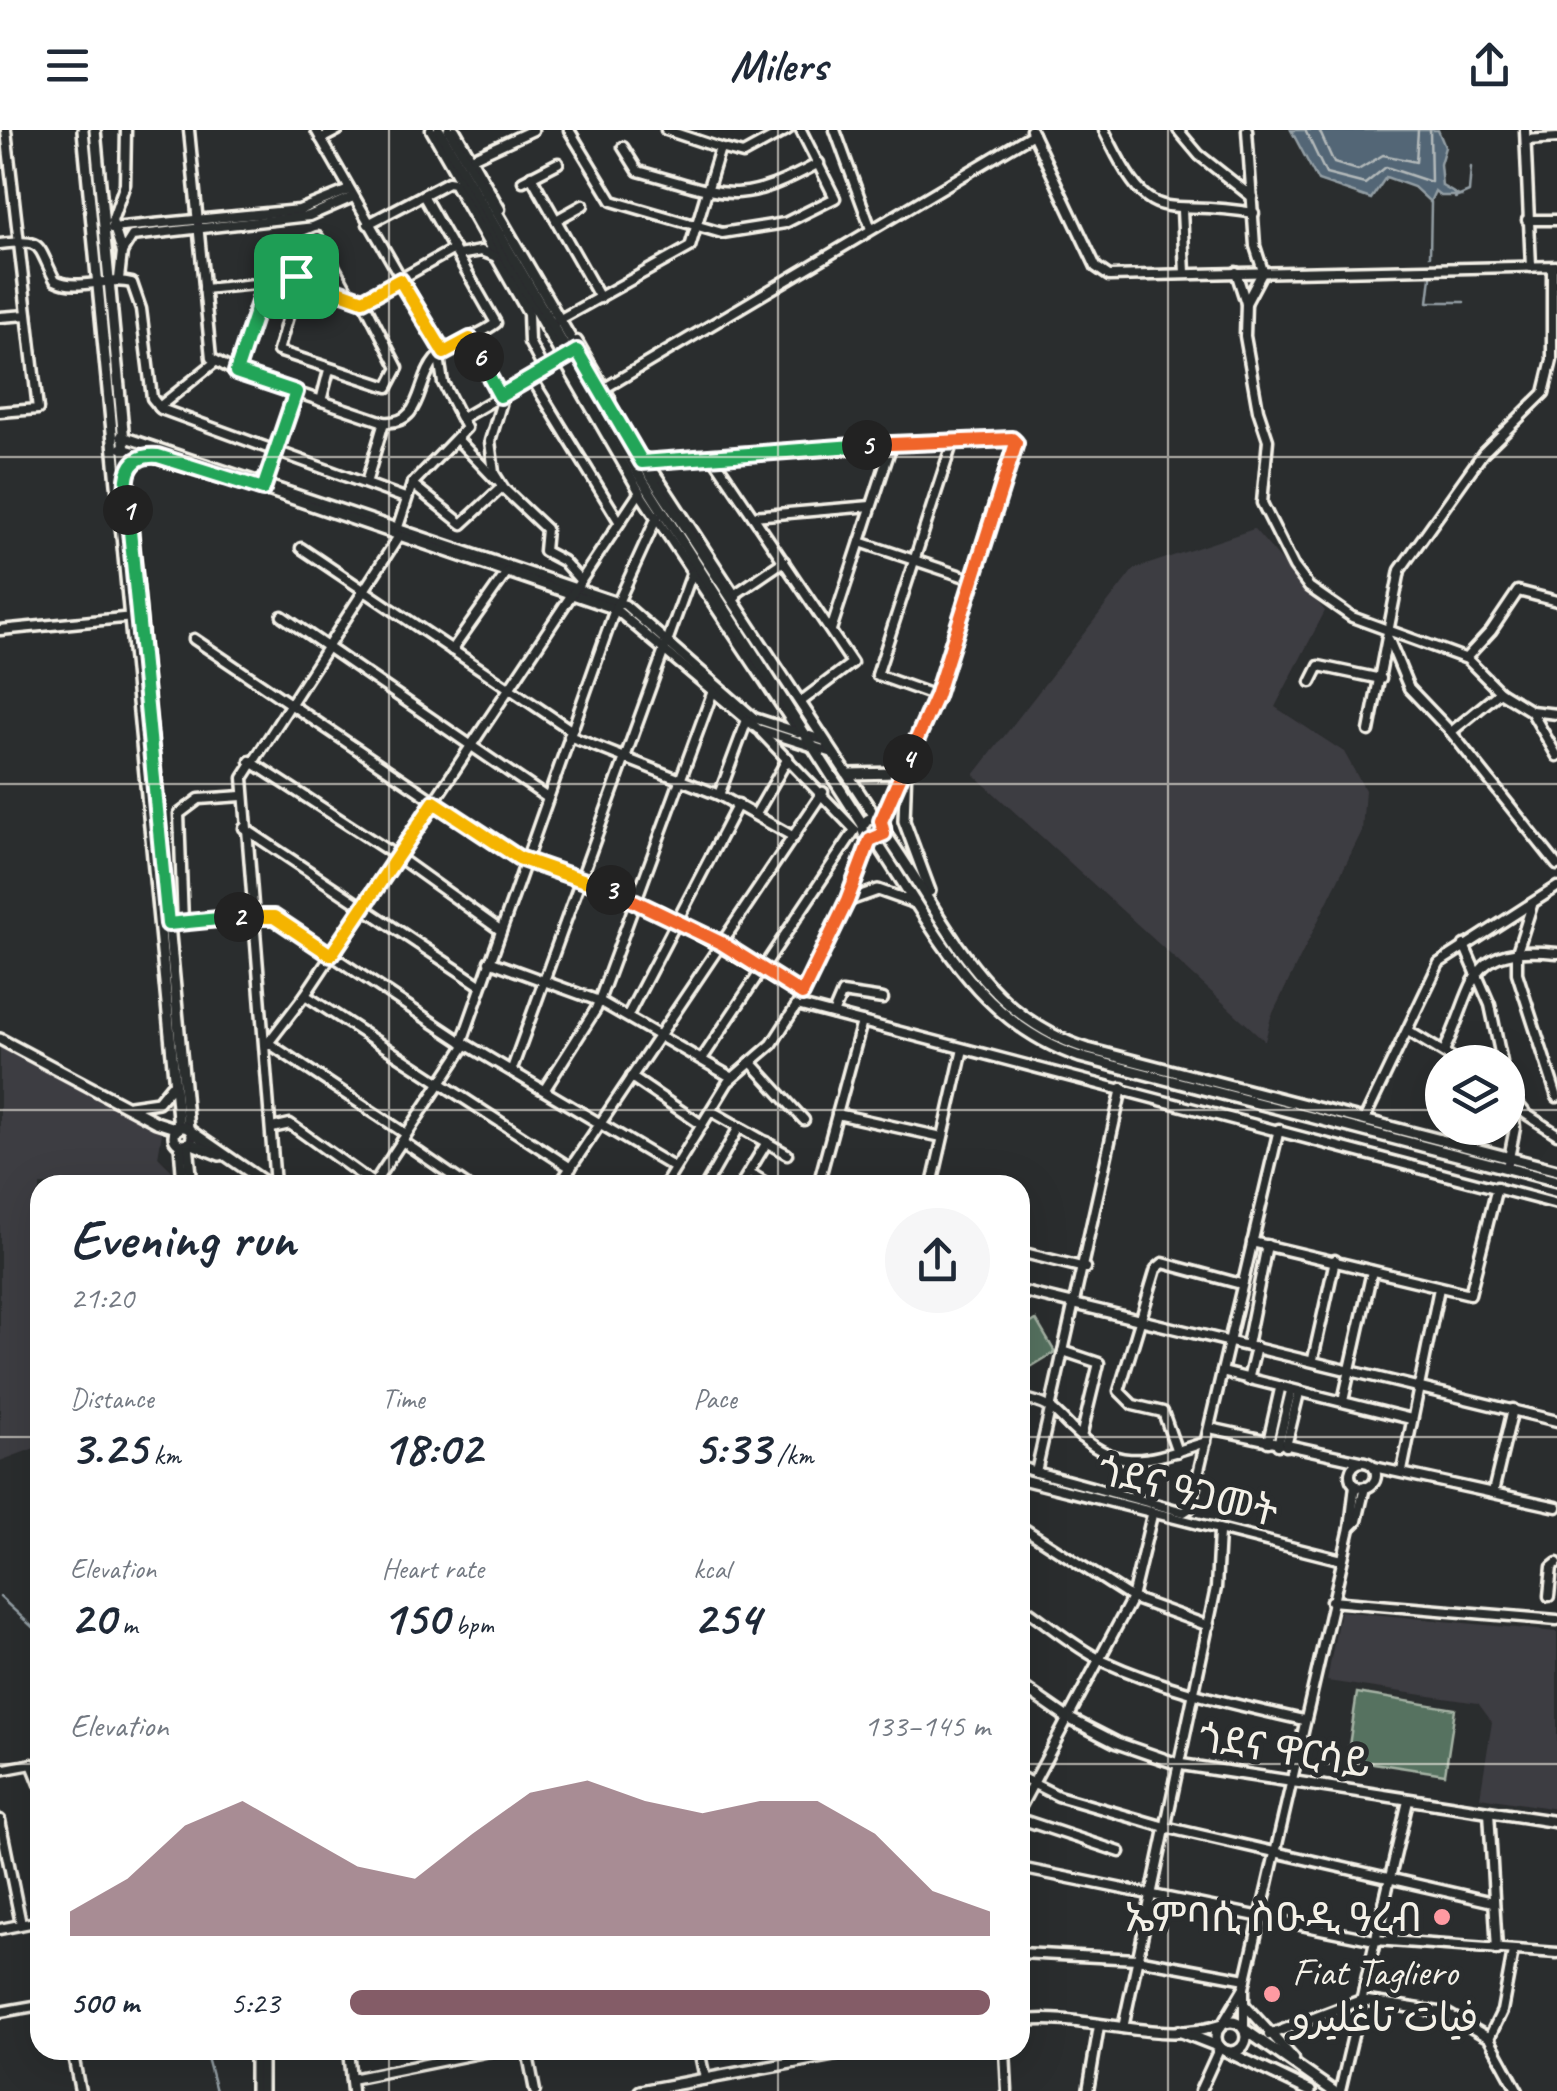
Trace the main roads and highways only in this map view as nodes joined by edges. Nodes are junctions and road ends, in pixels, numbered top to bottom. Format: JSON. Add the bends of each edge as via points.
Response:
{"nodes":[{"id":1,"x":82,"y":130,"type":"edge"},
{"id":2,"x":95,"y":130,"type":"edge"},
{"id":3,"x":435,"y":130,"type":"edge"},
{"id":4,"x":452,"y":130,"type":"edge"},
{"id":5,"x":102,"y":281,"type":"junction"},
{"id":6,"x":556,"y":321,"type":"junction"},
{"id":7,"x":570,"y":356,"type":"junction"},
{"id":8,"x":117,"y":448,"type":"junction"},
{"id":9,"x":151,"y":455,"type":"road end"},
{"id":10,"x":124,"y":478,"type":"junction"},
{"id":11,"x":132,"y":618,"type":"junction"},
{"id":12,"x":813,"y":742,"type":"junction"},
{"id":13,"x":848,"y":774,"type":"junction"},
{"id":14,"x":878,"y":820,"type":"junction"},
{"id":15,"x":863,"y":825,"type":"junction"},
{"id":16,"x":884,"y":832,"type":"junction"},
{"id":17,"x":872,"y":840,"type":"junction"},
{"id":18,"x":847,"y":901,"type":"road end"},
{"id":19,"x":932,"y":904,"type":"junction"},
{"id":20,"x":924,"y":912,"type":"junction"},
{"id":21,"x":0,"y":1039,"type":"edge"},
{"id":22,"x":172,"y":1074,"type":"junction"},
{"id":23,"x":126,"y":1106,"type":"junction"},
{"id":24,"x":1308,"y":1110,"type":"junction"},
{"id":25,"x":183,"y":1136,"type":"junction"},
{"id":26,"x":217,"y":1154,"type":"junction"},
{"id":27,"x":1508,"y":1162,"type":"junction"},
{"id":28,"x":190,"y":1168,"type":"junction"},
{"id":29,"x":1557,"y":1170,"type":"edge"},
{"id":30,"x":183,"y":1175,"type":"edge"},
{"id":31,"x":191,"y":1175,"type":"edge"},
{"id":32,"x":254,"y":1175,"type":"edge"},
{"id":33,"x":1557,"y":1181,"type":"edge"},
{"id":34,"x":1030,"y":1693,"type":"edge"},
{"id":35,"x":1557,"y":1822,"type":"edge"},
{"id":36,"x":1030,"y":2020,"type":"edge"},
{"id":37,"x":1222,"y":2025,"type":"junction"},
{"id":38,"x":1171,"y":2028,"type":"junction"},
{"id":39,"x":1244,"y":2029,"type":"junction"},
{"id":40,"x":1223,"y":2049,"type":"junction"},
{"id":41,"x":255,"y":2060,"type":"edge"},
{"id":42,"x":261,"y":2060,"type":"edge"},
{"id":43,"x":805,"y":2060,"type":"edge"},
{"id":44,"x":258,"y":2091,"type":"edge"},
{"id":45,"x":640,"y":2091,"type":"edge"},
{"id":46,"x":1309,"y":2091,"type":"edge"},
{"id":47,"x":1336,"y":2091,"type":"edge"}],
"edges":[{"from":1,"to":5,"type":"main road"},
{"from":2,"to":5,"type":"main road"},
{"from":3,"to":6,"type":"main road"},
{"from":4,"to":6,"type":"main road"},
{"from":5,"to":8,"type":"main road"},
{"from":5,"to":8,"type":"main road","via":[[121,436]]},
{"from":6,"to":7,"type":"main road"},
{"from":7,"to":12,"type":"main road","via":[[660,515]]},
{"from":7,"to":12,"type":"main road","via":[[804,705]]},
{"from":8,"to":10,"type":"main road"},
{"from":8,"to":11,"type":"main road"},
{"from":9,"to":10,"type":"main road","via":[[134,462]]},
{"from":10,"to":11,"type":"main road"},
{"from":11,"to":22,"type":"main road"},
{"from":11,"to":25,"type":"main road","via":[[168,924]]},
{"from":12,"to":13,"type":"main road","via":[[833,753]]},
{"from":12,"to":15,"type":"main road"},
{"from":13,"to":14,"type":"main road"},
{"from":13,"to":19,"type":"main road","via":[[904,768],[904,822]]},
{"from":14,"to":15,"type":"main road"},
{"from":14,"to":16,"type":"main road"},
{"from":15,"to":17,"type":"main road"},
{"from":16,"to":17,"type":"main road"},
{"from":16,"to":19,"type":"main road"},
{"from":17,"to":20,"type":"main road"},
{"from":18,"to":20,"type":"main road","via":[[886,890]]},
{"from":19,"to":24,"type":"main road","via":[[997,998],[1053,1036]]},
{"from":20,"to":24,"type":"main road","via":[[986,1002],[1036,1040],[1080,1057]]},
{"from":21,"to":23,"type":"main road"},
{"from":22,"to":23,"type":"main road","via":[[158,1102]]},
{"from":22,"to":25,"type":"main road"},
{"from":23,"to":25,"type":"main road"},
{"from":24,"to":27,"type":"main road"},
{"from":24,"to":27,"type":"main road","via":[[1365,1118]]},
{"from":25,"to":26,"type":"main road"},
{"from":25,"to":28,"type":"main road"},
{"from":25,"to":30,"type":"main road"},
{"from":26,"to":28,"type":"main road","via":[[198,1156]]},
{"from":26,"to":32,"type":"main road"},
{"from":27,"to":29,"type":"main road"},
{"from":27,"to":33,"type":"main road"},
{"from":28,"to":31,"type":"main road"},
{"from":34,"to":35,"type":"main road","name":"ጎደና ዋርሳይ","via":[[1066,1717],[1178,1764]]},
{"from":36,"to":38,"type":"main road"},
{"from":37,"to":38,"type":"main road"},
{"from":37,"to":39,"type":"main road"},
{"from":37,"to":40,"type":"main road","via":[[1216,2038]]},
{"from":38,"to":40,"type":"main road"},
{"from":39,"to":40,"type":"main road","via":[[1241,2048]]},
{"from":39,"to":47,"type":"main road"},
{"from":40,"to":46,"type":"main road"},
{"from":41,"to":44,"type":"main road"},
{"from":42,"to":44,"type":"main road"},
{"from":43,"to":45,"type":"main road"}]}
